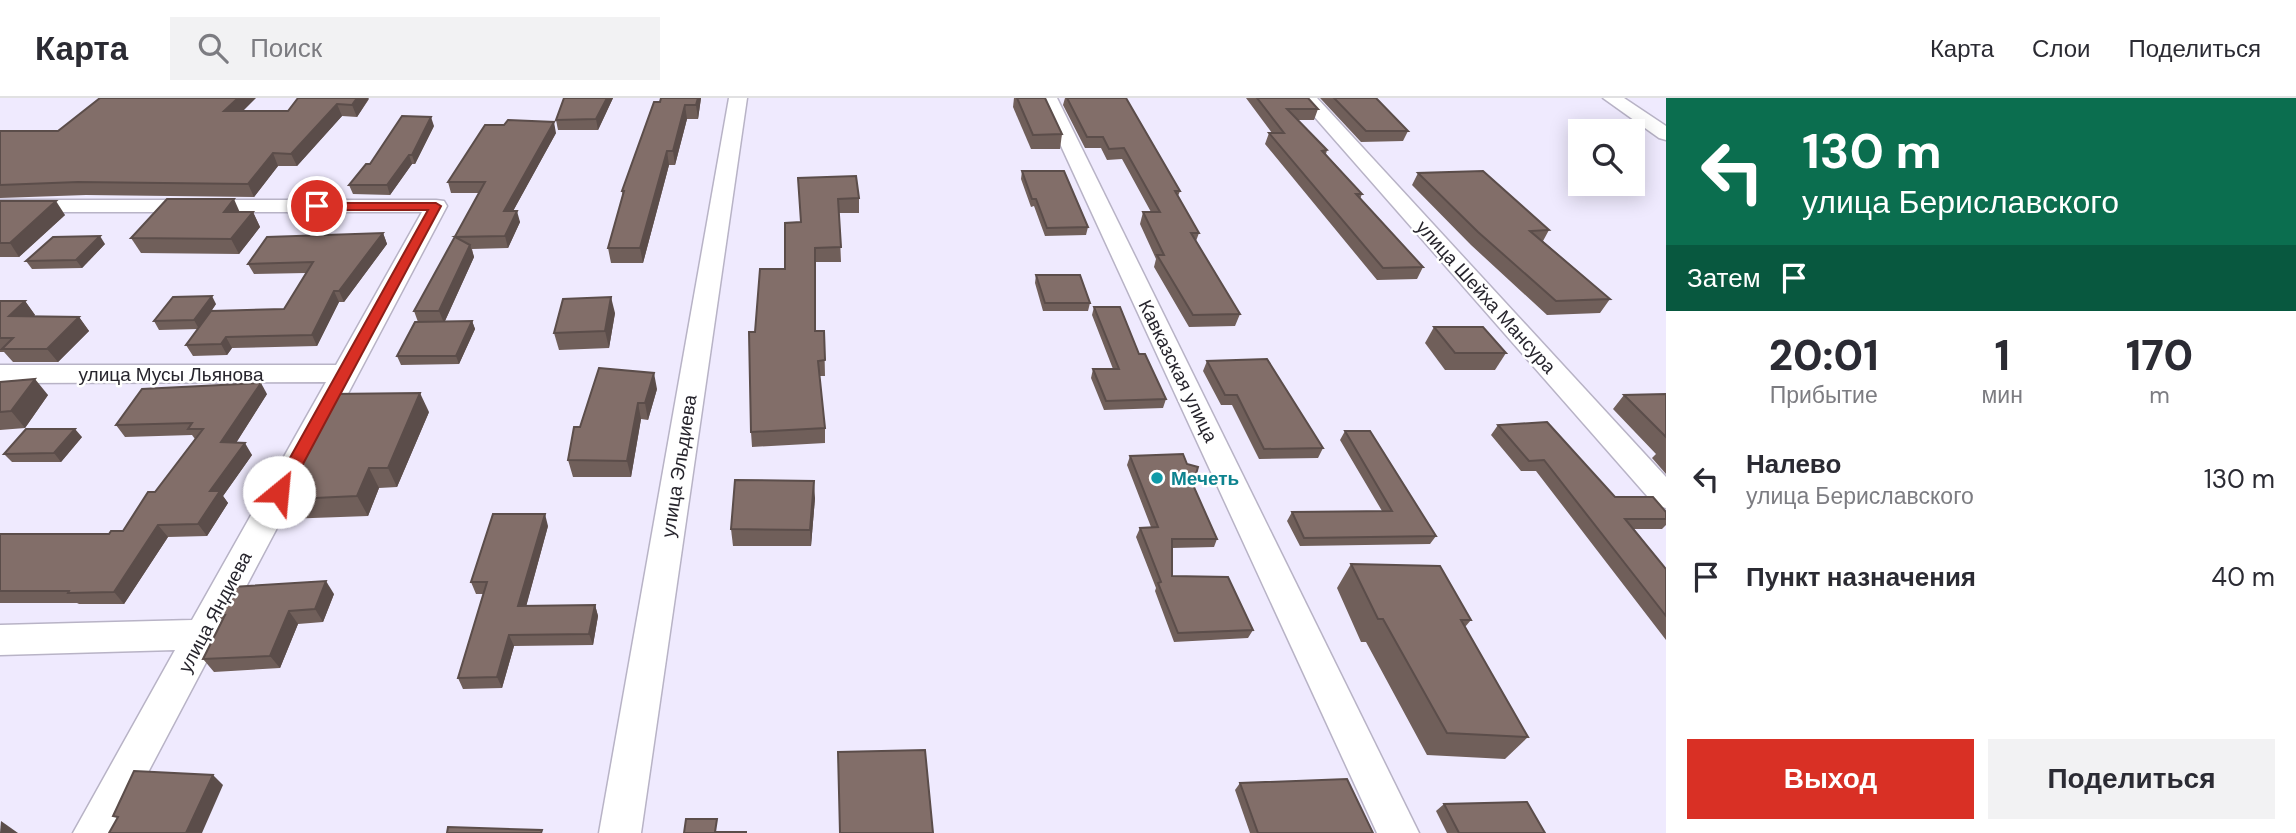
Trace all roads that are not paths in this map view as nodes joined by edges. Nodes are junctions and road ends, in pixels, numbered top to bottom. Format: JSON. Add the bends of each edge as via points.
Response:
{"nodes":[{"id":1,"x":738,"y":98,"type":"edge"},
{"id":2,"x":1048,"y":98,"type":"edge"},
{"id":3,"x":1307,"y":98,"type":"edge"},
{"id":4,"x":1612,"y":98,"type":"edge"},
{"id":5,"x":1666,"y":134,"type":"edge"},
{"id":6,"x":0,"y":206,"type":"edge"},
{"id":7,"x":342,"y":373,"type":"junction"},
{"id":8,"x":0,"y":374,"type":"edge"},
{"id":9,"x":1666,"y":497,"type":"edge"},
{"id":10,"x":204,"y":634,"type":"junction"},
{"id":11,"x":0,"y":640,"type":"edge"},
{"id":12,"x":94,"y":833,"type":"edge"},
{"id":13,"x":620,"y":833,"type":"edge"},
{"id":14,"x":1398,"y":833,"type":"edge"}],
"edges":[{"from":1,"to":13,"type":"street","name":"улица Эльдиева"},
{"from":2,"to":14,"type":"street","name":"Кавказская улица"},
{"from":3,"to":9,"type":"street","name":"улица Шейха Мансура"},
{"from":4,"to":5,"type":"street"},
{"from":6,"to":7,"type":"street","name":"улица Яндиева","via":[[436,206]]},
{"from":7,"to":8,"type":"street","name":"улица Мусы Льянова"},
{"from":7,"to":10,"type":"street","name":"улица Яндиева"},
{"from":10,"to":11,"type":"street"},
{"from":10,"to":12,"type":"street","name":"улица Яндиева"}]}
